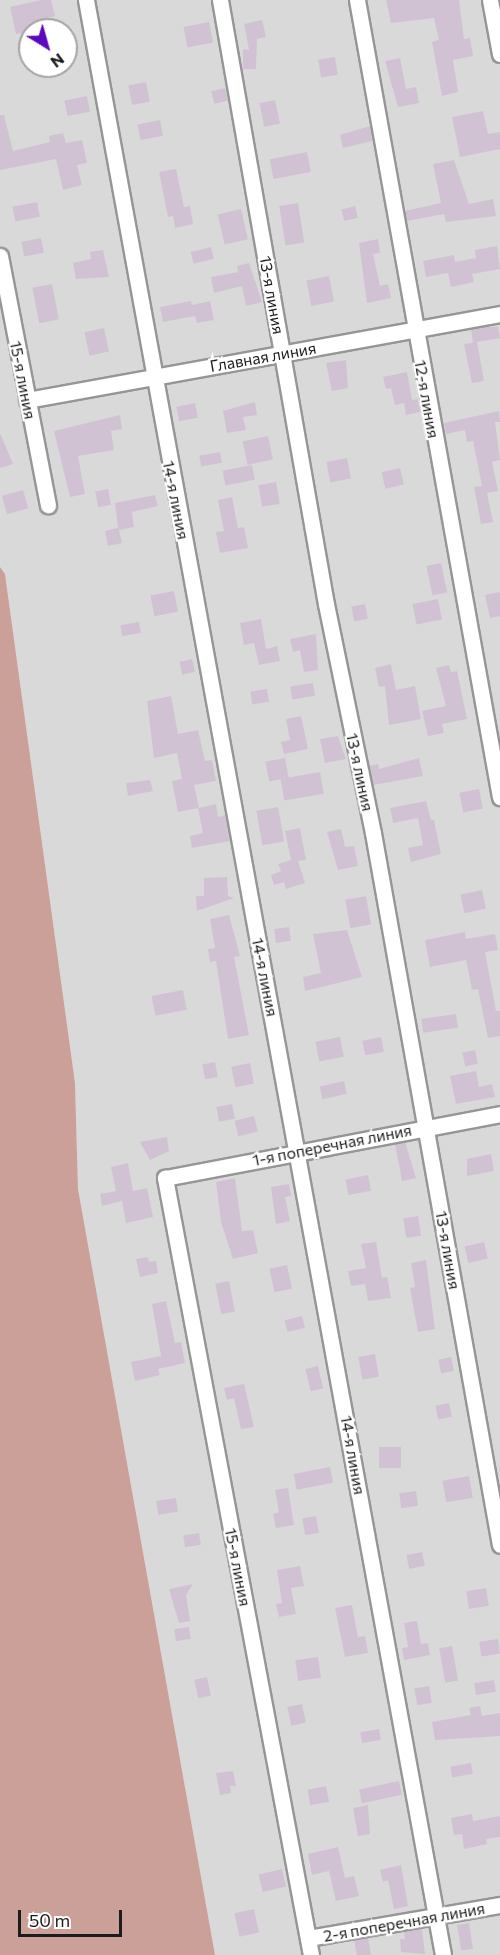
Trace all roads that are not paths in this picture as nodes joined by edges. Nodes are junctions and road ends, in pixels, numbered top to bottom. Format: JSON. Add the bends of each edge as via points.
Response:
{"nodes":[{"id":1,"x":86,"y":0,"type":"edge"},
{"id":2,"x":220,"y":0,"type":"edge"},
{"id":3,"x":357,"y":0,"type":"edge"},
{"id":4,"x":490,"y":0,"type":"edge"},
{"id":5,"x":500,"y":54,"type":"edge"},
{"id":6,"x":0,"y":256,"type":"edge"},
{"id":7,"x":500,"y":314,"type":"edge"},
{"id":8,"x":414,"y":329,"type":"junction"},
{"id":9,"x":283,"y":355,"type":"junction"},
{"id":10,"x":153,"y":376,"type":"junction"},
{"id":11,"x":27,"y":400,"type":"junction"},
{"id":12,"x":48,"y":505,"type":"dead end"},
{"id":13,"x":500,"y":797,"type":"edge"},
{"id":14,"x":500,"y":1114,"type":"edge"},
{"id":15,"x":426,"y":1126,"type":"junction"},
{"id":16,"x":298,"y":1150,"type":"junction"},
{"id":17,"x":165,"y":1178,"type":"joint"},
{"id":18,"x":500,"y":1545,"type":"edge"},
{"id":19,"x":500,"y":1905,"type":"edge"},
{"id":20,"x":437,"y":1918,"type":"junction"},
{"id":21,"x":308,"y":1938,"type":"junction"},
{"id":22,"x":311,"y":1955,"type":"edge"},
{"id":23,"x":443,"y":1955,"type":"edge"}],
"edges":[{"from":1,"to":10,"type":"street","name":"14-я линия"},
{"from":2,"to":9,"type":"street","name":"13-я линия"},
{"from":3,"to":8,"type":"street","name":"12-я линия"},
{"from":4,"to":5,"type":"street"},
{"from":6,"to":11,"type":"street","name":"15-я линия"},
{"from":7,"to":8,"type":"street","name":"Главная линия"},
{"from":8,"to":9,"type":"street","name":"Главная линия"},
{"from":8,"to":13,"type":"street","name":"12-я линия"},
{"from":9,"to":10,"type":"street","name":"Главная линия"},
{"from":9,"to":15,"type":"street","name":"13-я линия","via":[[326,604],[373,833]]},
{"from":10,"to":11,"type":"street","name":"Главная линия"},
{"from":10,"to":16,"type":"street","name":"14-я линия"},
{"from":11,"to":12,"type":"street","name":"15-я линия"},
{"from":14,"to":15,"type":"street","name":"1-я поперечная линия"},
{"from":15,"to":16,"type":"street","name":"1-я поперечная линия"},
{"from":15,"to":18,"type":"street","name":"13-я линия"},
{"from":16,"to":17,"type":"street","name":"1-я поперечная линия"},
{"from":16,"to":20,"type":"street","name":"14-я линия"},
{"from":17,"to":21,"type":"street","name":"15-я линия"},
{"from":19,"to":20,"type":"street","name":"2-я поперечная линия"},
{"from":20,"to":21,"type":"street","name":"2-я поперечная линия"},
{"from":20,"to":23,"type":"street","name":"14-я линия"},
{"from":21,"to":22,"type":"street","name":"15-я линия"}]}
